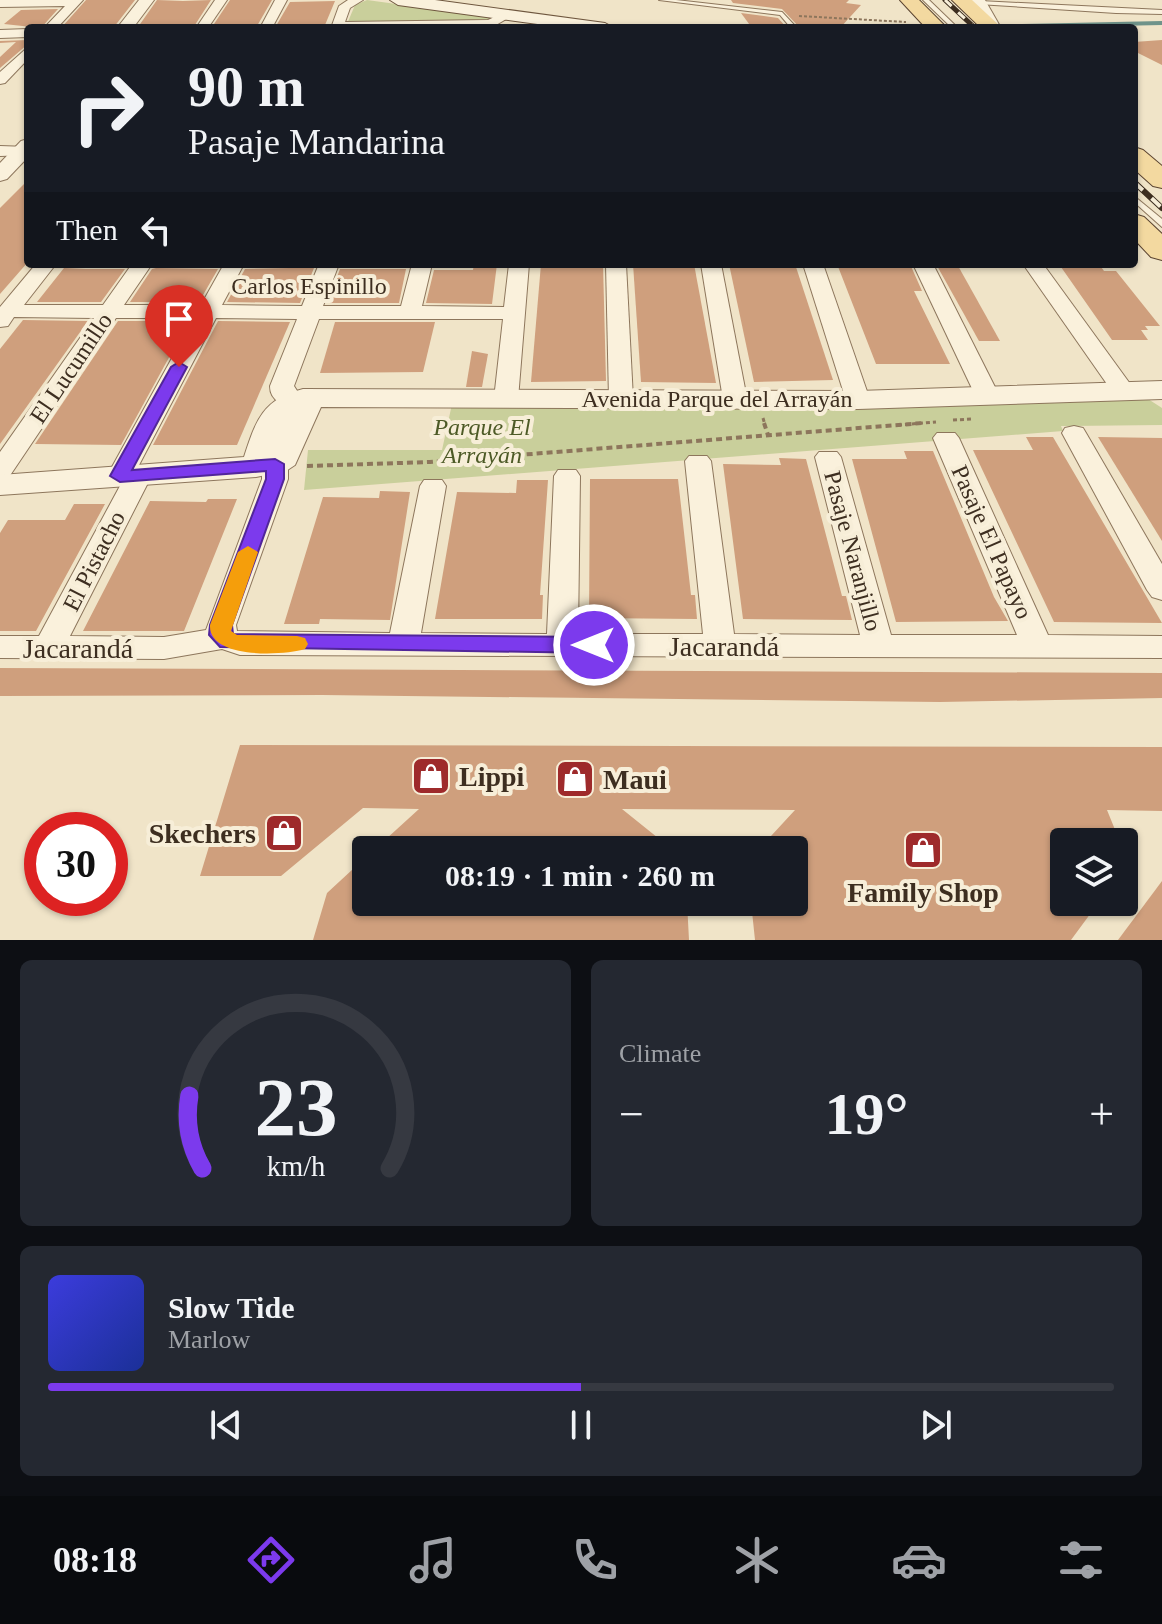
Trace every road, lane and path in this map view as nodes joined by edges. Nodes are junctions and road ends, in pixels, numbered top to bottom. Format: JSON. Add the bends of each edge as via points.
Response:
{"nodes":[{"id":1,"x":147,"y":0,"type":"edge"},
{"id":2,"x":221,"y":0,"type":"edge"},
{"id":3,"x":281,"y":0,"type":"edge"},
{"id":4,"x":357,"y":0,"type":"edge"},
{"id":5,"x":398,"y":0,"type":"edge"},
{"id":6,"x":662,"y":0,"type":"edge"},
{"id":7,"x":909,"y":0,"type":"edge"},
{"id":8,"x":926,"y":0,"type":"edge"},
{"id":9,"x":76,"y":1,"type":"edge"},
{"id":10,"x":969,"y":1,"type":"edge"},
{"id":11,"x":0,"y":3,"type":"edge"},
{"id":12,"x":446,"y":3,"type":"edge"},
{"id":13,"x":1162,"y":12,"type":"edge"},
{"id":14,"x":507,"y":15,"type":"junction"},
{"id":15,"x":784,"y":16,"type":"junction"},
{"id":16,"x":48,"y":22,"type":"edge"},
{"id":17,"x":128,"y":24,"type":"edge"},
{"id":18,"x":205,"y":24,"type":"edge"},
{"id":19,"x":268,"y":24,"type":"edge"},
{"id":20,"x":338,"y":24,"type":"edge"},
{"id":21,"x":494,"y":24,"type":"edge"},
{"id":22,"x":573,"y":24,"type":"edge"},
{"id":23,"x":791,"y":24,"type":"edge"},
{"id":24,"x":905,"y":24,"type":"edge"},
{"id":25,"x":933,"y":24,"type":"edge"},
{"id":26,"x":951,"y":24,"type":"edge"},
{"id":27,"x":989,"y":24,"type":"edge"},
{"id":28,"x":24,"y":33,"type":"edge"},
{"id":29,"x":0,"y":34,"type":"edge"},
{"id":30,"x":23,"y":50,"type":"edge"},
{"id":31,"x":3,"y":74,"type":"edge"},
{"id":32,"x":24,"y":149,"type":"edge"},
{"id":33,"x":0,"y":151,"type":"edge"},
{"id":34,"x":24,"y":151,"type":"edge"},
{"id":35,"x":1138,"y":159,"type":"edge"},
{"id":36,"x":0,"y":175,"type":"edge"},
{"id":37,"x":1162,"y":180,"type":"edge"},
{"id":38,"x":1138,"y":202,"type":"edge"},
{"id":39,"x":1162,"y":224,"type":"edge"},
{"id":40,"x":1138,"y":227,"type":"edge"},
{"id":41,"x":1162,"y":251,"type":"edge"},
{"id":42,"x":43,"y":268,"type":"edge"},
{"id":43,"x":139,"y":268,"type":"edge"},
{"id":44,"x":232,"y":268,"type":"edge"},
{"id":45,"x":327,"y":268,"type":"edge"},
{"id":46,"x":421,"y":268,"type":"edge"},
{"id":47,"x":519,"y":268,"type":"edge"},
{"id":48,"x":616,"y":268,"type":"edge"},
{"id":49,"x":712,"y":268,"type":"edge"},
{"id":50,"x":814,"y":268,"type":"edge"},
{"id":51,"x":925,"y":268,"type":"edge"},
{"id":52,"x":1036,"y":268,"type":"edge"},
{"id":53,"x":110,"y":311,"type":"junction"},
{"id":54,"x":209,"y":312,"type":"junction"},
{"id":55,"x":310,"y":312,"type":"junction"},
{"id":56,"x":410,"y":312,"type":"junction"},
{"id":57,"x":514,"y":313,"type":"junction"},
{"id":58,"x":4,"y":316,"type":"edge"},
{"id":59,"x":621,"y":386,"type":"junction"},
{"id":60,"x":1162,"y":390,"type":"edge"},
{"id":61,"x":1124,"y":392,"type":"junction"},
{"id":62,"x":300,"y":399,"type":"junction"},
{"id":63,"x":506,"y":399,"type":"junction"},
{"id":64,"x":735,"y":399,"type":"junction"},
{"id":65,"x":858,"y":400,"type":"junction"},
{"id":66,"x":1162,"y":400,"type":"edge"},
{"id":67,"x":983,"y":407,"type":"junction"},
{"id":68,"x":1074,"y":433,"type":"dead end"},
{"id":69,"x":946,"y":438,"type":"dead end"},
{"id":70,"x":828,"y":457,"type":"dead end"},
{"id":71,"x":698,"y":461,"type":"dead end"},
{"id":72,"x":269,"y":470,"type":"junction"},
{"id":73,"x":129,"y":476,"type":"junction"},
{"id":74,"x":567,"y":476,"type":"dead end"},
{"id":75,"x":2,"y":484,"type":"edge"},
{"id":76,"x":433,"y":486,"type":"dead end"},
{"id":77,"x":1162,"y":590,"type":"edge"},
{"id":78,"x":223,"y":638,"type":"junction"},
{"id":79,"x":403,"y":644,"type":"junction"},
{"id":80,"x":562,"y":645,"type":"junction"},
{"id":81,"x":720,"y":646,"type":"junction"},
{"id":82,"x":878,"y":646,"type":"junction"},
{"id":83,"x":0,"y":647,"type":"edge"},
{"id":84,"x":49,"y":647,"type":"junction"},
{"id":85,"x":1038,"y":647,"type":"junction"},
{"id":86,"x":1162,"y":647,"type":"edge"}],
"edges":[{"from":1,"to":17,"type":"street"},
{"from":2,"to":18,"type":"street"},
{"from":3,"to":19,"type":"street"},
{"from":4,"to":20,"type":"street","via":[[345,6]]},
{"from":5,"to":12,"type":"main road"},
{"from":6,"to":15,"type":"lane"},
{"from":7,"to":25,"type":"main road"},
{"from":8,"to":26,"type":"lane"},
{"from":9,"to":11,"type":"street"},
{"from":9,"to":16,"type":"street"},
{"from":10,"to":13,"type":"lane"},
{"from":10,"to":27,"type":"main road"},
{"from":12,"to":14,"type":"main road"},
{"from":14,"to":21,"type":"street"},
{"from":14,"to":22,"type":"main road"},
{"from":15,"to":23,"type":"lane"},
{"from":15,"to":24,"type":"path"},
{"from":28,"to":29,"type":"street"},
{"from":30,"to":31,"type":"street"},
{"from":32,"to":33,"type":"street"},
{"from":34,"to":36,"type":"street"},
{"from":35,"to":37,"type":"main road"},
{"from":38,"to":39,"type":"lane"},
{"from":40,"to":41,"type":"main road"},
{"from":42,"to":58,"type":"street"},
{"from":43,"to":53,"type":"street","name":"El Lucumillo"},
{"from":44,"to":54,"type":"street","name":"El Pistacho"},
{"from":45,"to":55,"type":"street"},
{"from":46,"to":56,"type":"street"},
{"from":47,"to":57,"type":"street"},
{"from":48,"to":59,"type":"street"},
{"from":49,"to":64,"type":"street"},
{"from":50,"to":65,"type":"street"},
{"from":51,"to":67,"type":"street"},
{"from":52,"to":61,"type":"street"},
{"from":53,"to":54,"type":"street","name":"Carlos Espinillo"},
{"from":53,"to":58,"type":"street","name":"Carlos Espinillo"},
{"from":53,"to":75,"type":"street","name":"El Lucumillo"},
{"from":54,"to":55,"type":"street","name":"Carlos Espinillo"},
{"from":54,"to":73,"type":"street","name":"El Pistacho"},
{"from":55,"to":56,"type":"street","name":"Carlos Espinillo"},
{"from":55,"to":62,"type":"street","via":[[282,386],[282,392]]},
{"from":56,"to":57,"type":"street","name":"Carlos Espinillo"},
{"from":57,"to":63,"type":"street"},
{"from":59,"to":63,"type":"street","name":"Avenida Parque del Arrayán"},
{"from":59,"to":64,"type":"street","name":"Avenida Parque del Arrayán"},
{"from":60,"to":61,"type":"street","name":"Avenida Parque del Arrayán"},
{"from":61,"to":66,"type":"street","name":"Avenida Parque del Arrayán"},
{"from":61,"to":67,"type":"street","name":"Avenida Parque del Arrayán"},
{"from":62,"to":63,"type":"street","name":"Avenida Parque del Arrayán"},
{"from":62,"to":72,"type":"street","via":[[284,458]]},
{"from":64,"to":65,"type":"street","name":"Avenida Parque del Arrayán"},
{"from":65,"to":67,"type":"street","name":"Avenida Parque del Arrayán"},
{"from":67,"to":72,"type":"path","via":[[430,462],[299,466],[297,478]]},
{"from":68,"to":77,"type":"street"},
{"from":69,"to":85,"type":"street","name":"Pasaje El Papayo"},
{"from":70,"to":82,"type":"street","name":"Pasaje Naranjillo"},
{"from":71,"to":81,"type":"street"},
{"from":72,"to":73,"type":"street"},
{"from":72,"to":78,"type":"street","via":[[221,625]]},
{"from":73,"to":75,"type":"street"},
{"from":73,"to":84,"type":"street","name":"El Pistacho"},
{"from":74,"to":80,"type":"street"},
{"from":76,"to":79,"type":"street"},
{"from":78,"to":79,"type":"street","name":"Jacarandá","via":[[240,644]]},
{"from":78,"to":84,"type":"street","name":"Jacarandá","via":[[164,648]]},
{"from":79,"to":80,"type":"street","name":"Jacarandá"},
{"from":80,"to":81,"type":"street","name":"Jacarandá"},
{"from":81,"to":82,"type":"street","name":"Jacarandá"},
{"from":82,"to":85,"type":"street","name":"Jacarandá"},
{"from":83,"to":84,"type":"street","name":"Jacarandá"},
{"from":85,"to":86,"type":"street","name":"Jacarandá"}]}
